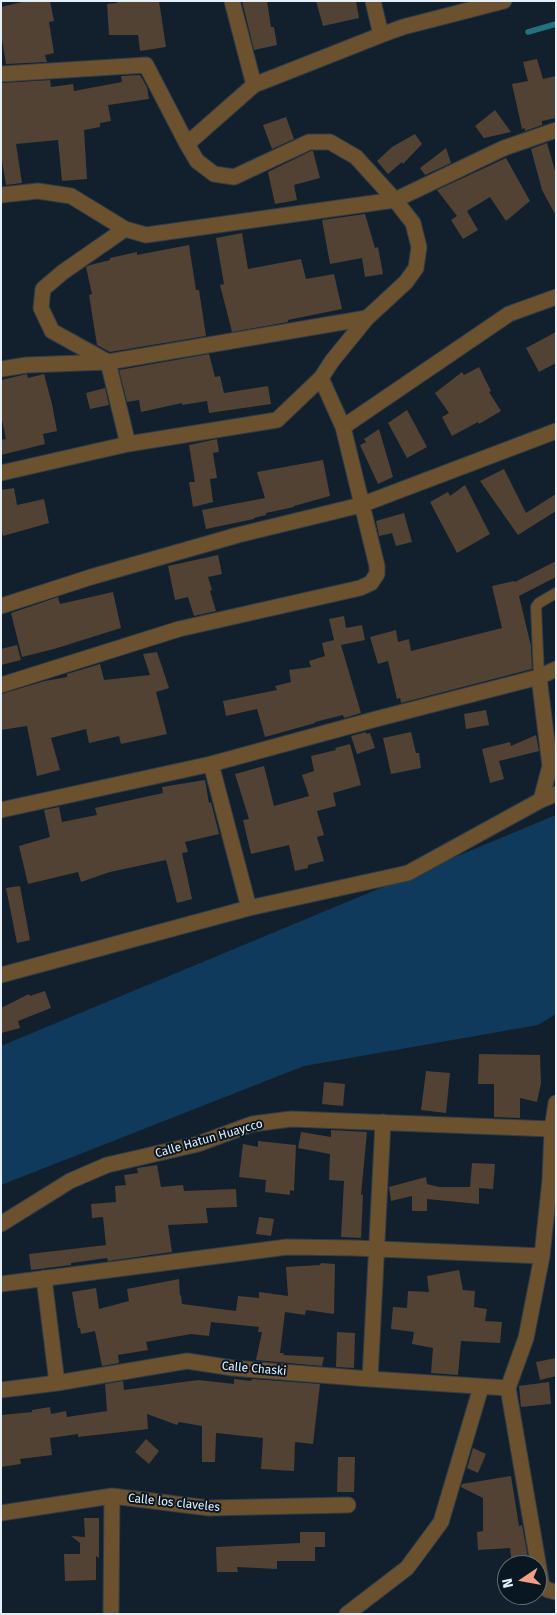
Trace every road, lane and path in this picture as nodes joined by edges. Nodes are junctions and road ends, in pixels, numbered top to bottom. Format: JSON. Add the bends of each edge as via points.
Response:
{"nodes":[{"id":1,"x":232,"y":1,"type":"edge"},
{"id":2,"x":372,"y":1,"type":"edge"},
{"id":3,"x":500,"y":2,"type":"edge"},
{"id":4,"x":381,"y":35,"type":"junction"},
{"id":5,"x":1,"y":74,"type":"edge"},
{"id":6,"x":254,"y":85,"type":"junction"},
{"id":7,"x":556,"y":130,"type":"edge"},
{"id":8,"x":187,"y":144,"type":"junction"},
{"id":9,"x":1,"y":195,"type":"edge"},
{"id":10,"x":395,"y":200,"type":"junction"},
{"id":11,"x":125,"y":229,"type":"junction"},
{"id":12,"x":556,"y":297,"type":"edge"},
{"id":13,"x":367,"y":318,"type":"junction"},
{"id":14,"x":108,"y":362,"type":"junction"},
{"id":15,"x":1,"y":369,"type":"edge"},
{"id":16,"x":321,"y":378,"type":"junction"},
{"id":17,"x":344,"y":427,"type":"junction"},
{"id":18,"x":556,"y":431,"type":"edge"},
{"id":19,"x":128,"y":444,"type":"junction"},
{"id":20,"x":1,"y":473,"type":"edge"},
{"id":21,"x":361,"y":505,"type":"junction"},
{"id":22,"x":556,"y":594,"type":"edge"},
{"id":23,"x":1,"y":606,"type":"edge"},
{"id":24,"x":556,"y":669,"type":"edge"},
{"id":25,"x":539,"y":677,"type":"junction"},
{"id":26,"x":1,"y":685,"type":"edge"},
{"id":27,"x":211,"y":764,"type":"junction"},
{"id":28,"x":556,"y":794,"type":"edge"},
{"id":29,"x":541,"y":800,"type":"junction"},
{"id":30,"x":1,"y":810,"type":"edge"},
{"id":31,"x":249,"y":908,"type":"junction"},
{"id":32,"x":1,"y":975,"type":"edge"},
{"id":33,"x":556,"y":1103,"type":"edge"},
{"id":34,"x":383,"y":1122,"type":"junction"},
{"id":35,"x":552,"y":1129,"type":"junction"},
{"id":36,"x":550,"y":1180,"type":"junction"},
{"id":37,"x":556,"y":1217,"type":"edge"},
{"id":38,"x":1,"y":1224,"type":"edge"},
{"id":39,"x":376,"y":1248,"type":"junction"},
{"id":40,"x":542,"y":1256,"type":"junction"},
{"id":41,"x":44,"y":1278,"type":"junction"},
{"id":42,"x":1,"y":1284,"type":"edge"},
{"id":43,"x":370,"y":1379,"type":"junction"},
{"id":44,"x":57,"y":1383,"type":"junction"},
{"id":45,"x":481,"y":1387,"type":"junction"},
{"id":46,"x":508,"y":1388,"type":"junction"},
{"id":47,"x":1,"y":1390,"type":"edge"},
{"id":48,"x":112,"y":1496,"type":"junction"},
{"id":49,"x":348,"y":1505,"type":"dead end"},
{"id":50,"x":1,"y":1514,"type":"edge"},
{"id":51,"x":556,"y":1592,"type":"edge"},
{"id":52,"x":111,"y":1614,"type":"edge"},
{"id":53,"x":347,"y":1614,"type":"edge"}],
"edges":[{"from":1,"to":6,"type":"street"},
{"from":2,"to":4,"type":"street"},
{"from":3,"to":4,"type":"street"},
{"from":4,"to":6,"type":"street"},
{"from":5,"to":8,"type":"street","via":[[146,65]]},
{"from":6,"to":8,"type":"street"},
{"from":7,"to":10,"type":"street","via":[[504,148]]},
{"from":8,"to":10,"type":"street","via":[[197,161],[214,174],[234,176],[308,142],[330,142],[356,157]]},
{"from":9,"to":11,"type":"street","via":[[38,191],[70,196]]},
{"from":10,"to":11,"type":"street","via":[[146,235]]},
{"from":10,"to":13,"type":"street","via":[[412,223],[419,247],[416,268],[406,282]]},
{"from":11,"to":14,"type":"street","via":[[63,272],[43,290],[41,308],[52,331]]},
{"from":12,"to":17,"type":"street","via":[[509,314]]},
{"from":13,"to":14,"type":"street"},
{"from":13,"to":16,"type":"street"},
{"from":14,"to":15,"type":"street"},
{"from":14,"to":19,"type":"street"},
{"from":16,"to":17,"type":"street"},
{"from":16,"to":19,"type":"street","via":[[277,420]]},
{"from":17,"to":21,"type":"street"},
{"from":18,"to":21,"type":"street"},
{"from":19,"to":20,"type":"street"},
{"from":21,"to":23,"type":"street","via":[[238,535]]},
{"from":21,"to":26,"type":"street","via":[[377,566],[371,583],[179,629]]},
{"from":22,"to":25,"type":"lane","via":[[536,607]]},
{"from":24,"to":25,"type":"street"},
{"from":25,"to":27,"type":"street"},
{"from":25,"to":29,"type":"street","via":[[550,766]]},
{"from":27,"to":30,"type":"street"},
{"from":27,"to":31,"type":"street"},
{"from":28,"to":29,"type":"street"},
{"from":29,"to":31,"type":"street","via":[[408,873]]},
{"from":31,"to":32,"type":"street"},
{"from":33,"to":35,"type":"street"},
{"from":34,"to":35,"type":"street","name":"Calle Hatun Huaycco"},
{"from":34,"to":38,"type":"street","name":"Calle Hatun Huaycco","via":[[291,1119],[252,1124],[198,1144],[107,1165],[70,1181]]},
{"from":34,"to":39,"type":"street"},
{"from":35,"to":36,"type":"street"},
{"from":36,"to":37,"type":"street"},
{"from":36,"to":40,"type":"street"},
{"from":39,"to":40,"type":"street"},
{"from":39,"to":41,"type":"street","via":[[287,1247]]},
{"from":39,"to":43,"type":"street"},
{"from":40,"to":46,"type":"street","via":[[526,1338]]},
{"from":41,"to":42,"type":"street"},
{"from":41,"to":44,"type":"street"},
{"from":43,"to":44,"type":"street","name":"Calle Chaski","via":[[187,1362]]},
{"from":43,"to":45,"type":"street","name":"Calle Chaski"},
{"from":44,"to":47,"type":"street","name":"Calle Chaski"},
{"from":45,"to":46,"type":"street","name":"Calle Chaski"},
{"from":45,"to":53,"type":"street","via":[[441,1522],[407,1568]]},
{"from":46,"to":51,"type":"street","via":[[542,1586]]},
{"from":48,"to":49,"type":"street","name":"Calle los claveles","via":[[209,1508]]},
{"from":48,"to":50,"type":"street","name":"Calle los claveles"},
{"from":48,"to":52,"type":"street"}]}
